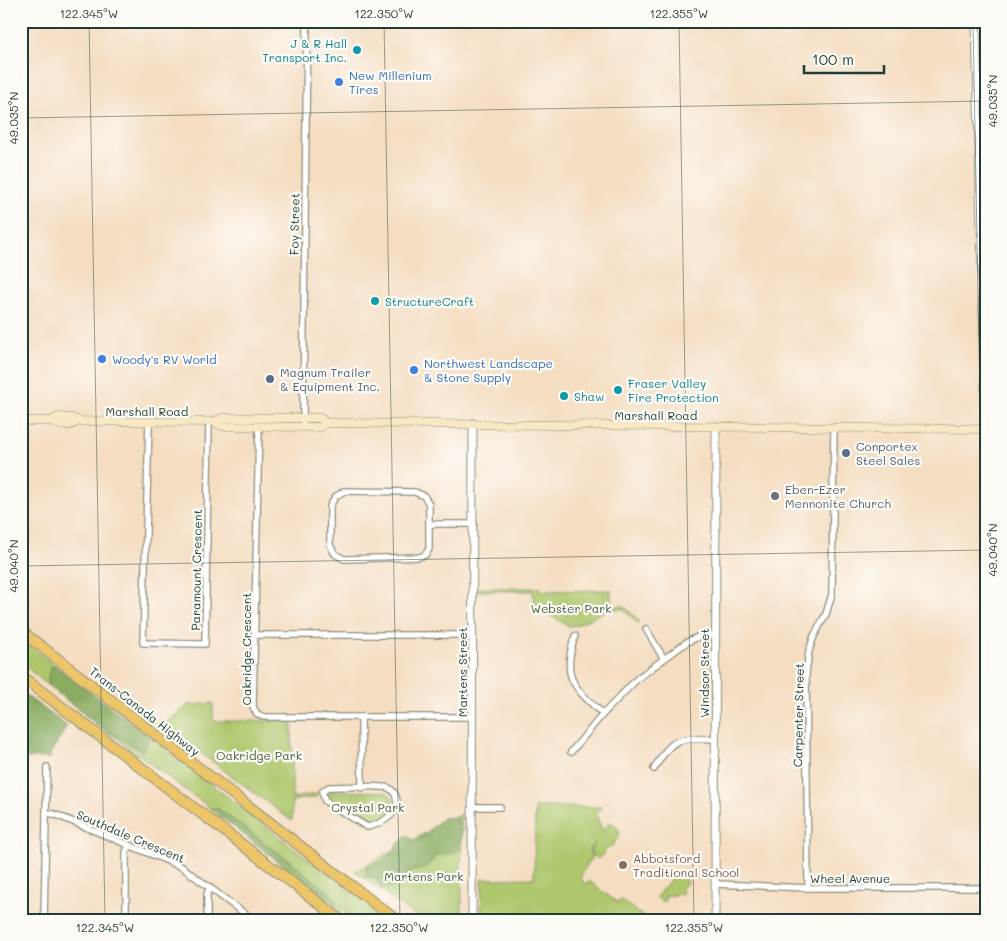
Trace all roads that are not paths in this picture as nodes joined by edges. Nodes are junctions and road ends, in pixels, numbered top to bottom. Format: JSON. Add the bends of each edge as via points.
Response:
{"nodes":[{"id":1,"x":307,"y":21,"type":"edge"},
{"id":2,"x":976,"y":21,"type":"edge"},
{"id":3,"x":21,"y":421,"type":"edge"},
{"id":4,"x":148,"y":422,"type":"junction"},
{"id":5,"x":211,"y":422,"type":"junction"},
{"id":6,"x":303,"y":423,"type":"junction"},
{"id":7,"x":473,"y":423,"type":"junction"},
{"id":8,"x":259,"y":426,"type":"junction"},
{"id":9,"x":716,"y":426,"type":"junction"},
{"id":10,"x":834,"y":427,"type":"junction"},
{"id":11,"x":986,"y":429,"type":"edge"},
{"id":12,"x":429,"y":524,"type":"junction"},
{"id":13,"x":474,"y":524,"type":"junction"},
{"id":14,"x":646,"y":629,"type":"dead end"},
{"id":15,"x":21,"y":631,"type":"edge"},
{"id":16,"x":255,"y":635,"type":"junction"},
{"id":17,"x":473,"y":635,"type":"junction"},
{"id":18,"x":715,"y":635,"type":"junction"},
{"id":19,"x":574,"y":636,"type":"dead end"},
{"id":20,"x":664,"y":659,"type":"junction"},
{"id":21,"x":21,"y":676,"type":"edge"},
{"id":22,"x":603,"y":714,"type":"junction"},
{"id":23,"x":362,"y":717,"type":"junction"},
{"id":24,"x":473,"y":717,"type":"junction"},
{"id":25,"x":715,"y":739,"type":"junction"},
{"id":26,"x":571,"y":752,"type":"dead end"},
{"id":27,"x":47,"y":767,"type":"dead end"},
{"id":28,"x":654,"y":769,"type":"dead end"},
{"id":29,"x":362,"y":788,"type":"junction"},
{"id":30,"x":473,"y":807,"type":"junction"},
{"id":31,"x":500,"y":807,"type":"dead end"},
{"id":32,"x":46,"y":814,"type":"junction"},
{"id":33,"x":129,"y":845,"type":"junction"},
{"id":34,"x":715,"y":884,"type":"junction"},
{"id":35,"x":210,"y":887,"type":"junction"},
{"id":36,"x":808,"y":888,"type":"junction"},
{"id":37,"x":986,"y":888,"type":"edge"},
{"id":38,"x":44,"y":920,"type":"edge"},
{"id":39,"x":126,"y":920,"type":"edge"},
{"id":40,"x":207,"y":920,"type":"edge"},
{"id":41,"x":254,"y":920,"type":"edge"},
{"id":42,"x":341,"y":920,"type":"edge"},
{"id":43,"x":396,"y":920,"type":"edge"},
{"id":44,"x":472,"y":920,"type":"edge"},
{"id":45,"x":715,"y":920,"type":"edge"}],
"edges":[{"from":1,"to":6,"type":"street","name":"Foy Street"},
{"from":2,"to":11,"type":"street"},
{"from":3,"to":4,"type":"main road","name":"Marshall Road","via":[[51,421],[72,426],[79,421]]},
{"from":4,"to":5,"type":"main road","name":"Marshall Road"},
{"from":4,"to":5,"type":"street","name":"Paramount Crescent","via":[[143,643],[205,644]]},
{"from":5,"to":6,"type":"main road","name":"Marshall Road","via":[[221,418]]},
{"from":5,"to":8,"type":"main road","name":"Marshall Road","via":[[222,426]]},
{"from":6,"to":7,"type":"main road","name":"Marshall Road","via":[[320,427],[327,423]]},
{"from":6,"to":8,"type":"main road","name":"Marshall Road"},
{"from":7,"to":9,"type":"main road","name":"Marshall Road"},
{"from":7,"to":13,"type":"street","name":"Martens Street"},
{"from":8,"to":16,"type":"street","name":"Oakridge Crescent"},
{"from":9,"to":10,"type":"main road","name":"Marshall Road"},
{"from":9,"to":18,"type":"street","name":"Windsor Street"},
{"from":10,"to":11,"type":"main road","name":"Marshall Road"},
{"from":10,"to":36,"type":"street","name":"Carpenter Street","via":[[832,594],[809,651],[806,673]]},
{"from":12,"to":12,"type":"street","via":[[429,504],[424,496],[415,492],[344,492],[335,497],[330,506],[330,545],[335,554],[344,559],[418,558],[429,549]]},
{"from":12,"to":13,"type":"street"},
{"from":13,"to":17,"type":"street","name":"Martens Street"},
{"from":14,"to":20,"type":"street"},
{"from":15,"to":43,"type":"highway","name":"Trans-Canada Highway"},
{"from":16,"to":17,"type":"street"},
{"from":16,"to":23,"type":"street","name":"Oakridge Crescent","via":[[253,707],[256,714],[264,717]]},
{"from":17,"to":24,"type":"street","name":"Martens Street"},
{"from":18,"to":20,"type":"street","via":[[700,636],[687,642]]},
{"from":18,"to":25,"type":"street","name":"Windsor Street"},
{"from":19,"to":22,"type":"street","via":[[569,652],[569,673],[581,695]]},
{"from":20,"to":22,"type":"street","via":[[630,684]]},
{"from":21,"to":42,"type":"highway"},
{"from":22,"to":26,"type":"street"},
{"from":23,"to":24,"type":"street","name":"Oakridge Crescent"},
{"from":23,"to":29,"type":"street"},
{"from":24,"to":30,"type":"street","name":"Martens Street"},
{"from":25,"to":28,"type":"street","via":[[676,741],[664,751]]},
{"from":25,"to":34,"type":"street","name":"Windsor Street"},
{"from":27,"to":32,"type":"street"},
{"from":29,"to":29,"type":"street","via":[[329,787],[322,792],[322,797],[367,827],[394,814],[397,798],[392,790],[387,787]]},
{"from":30,"to":31,"type":"street"},
{"from":30,"to":44,"type":"street","name":"Martens Street"},
{"from":32,"to":33,"type":"street","name":"Southdale Crescent","via":[[54,814]]},
{"from":32,"to":38,"type":"street"},
{"from":33,"to":35,"type":"street","name":"Southdale Crescent","via":[[182,867]]},
{"from":33,"to":39,"type":"street","via":[[126,852]]},
{"from":34,"to":36,"type":"street","name":"Wheel Avenue"},
{"from":34,"to":45,"type":"street","name":"Windsor Street"},
{"from":35,"to":40,"type":"street"},
{"from":35,"to":41,"type":"street","name":"Southdale Crescent"},
{"from":36,"to":37,"type":"street","name":"Wheel Avenue"}]}
